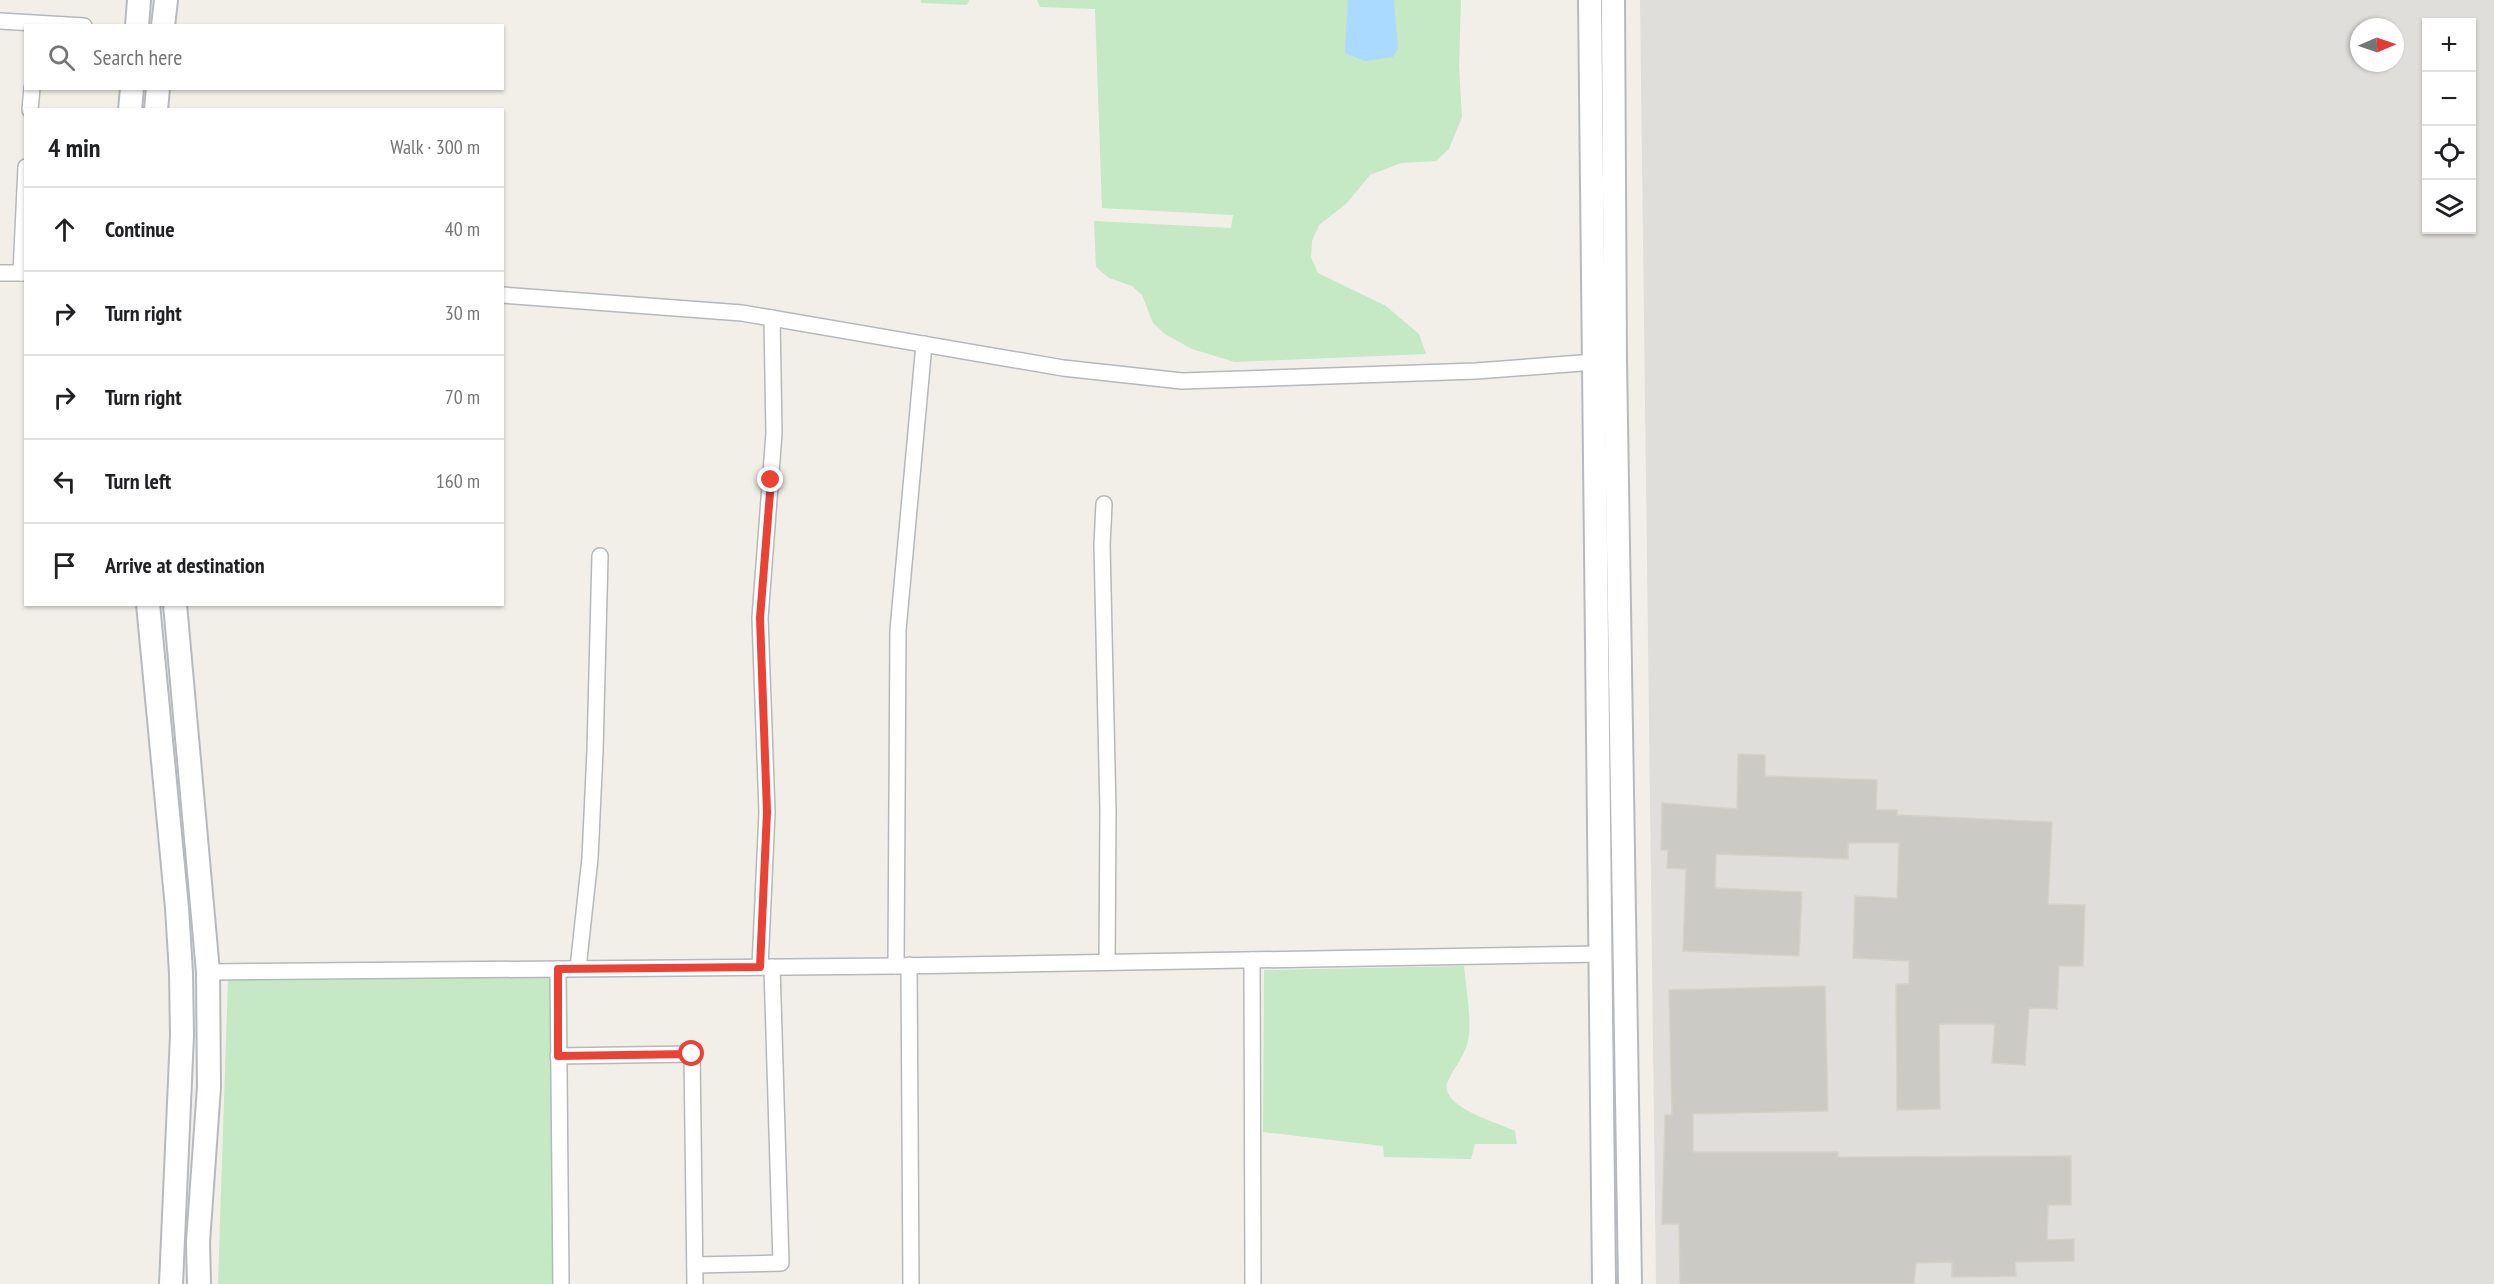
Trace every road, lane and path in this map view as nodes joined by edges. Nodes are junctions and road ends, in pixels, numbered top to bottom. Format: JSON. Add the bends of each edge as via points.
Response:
{"nodes":[{"id":1,"x":139,"y":0,"type":"edge"},
{"id":2,"x":165,"y":0,"type":"edge"},
{"id":3,"x":1590,"y":0,"type":"edge"},
{"id":4,"x":1613,"y":0,"type":"edge"},
{"id":5,"x":0,"y":21,"type":"edge"},
{"id":6,"x":37,"y":24,"type":"edge"},
{"id":7,"x":137,"y":24,"type":"edge"},
{"id":8,"x":163,"y":24,"type":"edge"},
{"id":9,"x":32,"y":90,"type":"edge"},
{"id":10,"x":132,"y":90,"type":"edge"},
{"id":11,"x":158,"y":90,"type":"edge"},
{"id":12,"x":30,"y":108,"type":"edge"},
{"id":13,"x":130,"y":108,"type":"edge"},
{"id":14,"x":156,"y":108,"type":"edge"},
{"id":15,"x":24,"y":237,"type":"edge"},
{"id":16,"x":0,"y":273,"type":"edge"},
{"id":17,"x":23,"y":273,"type":"edge"},
{"id":18,"x":504,"y":295,"type":"edge"},
{"id":19,"x":772,"y":318,"type":"junction"},
{"id":20,"x":924,"y":344,"type":"junction"},
{"id":21,"x":1595,"y":362,"type":"junction"},
{"id":22,"x":1104,"y":504,"type":"dead end"},
{"id":23,"x":600,"y":556,"type":"dead end"},
{"id":24,"x":148,"y":606,"type":"edge"},
{"id":25,"x":176,"y":606,"type":"edge"},
{"id":26,"x":1601,"y":954,"type":"junction"},
{"id":27,"x":1252,"y":960,"type":"junction"},
{"id":28,"x":1107,"y":962,"type":"junction"},
{"id":29,"x":902,"y":966,"type":"junction"},
{"id":30,"x":766,"y":967,"type":"junction"},
{"id":31,"x":578,"y":968,"type":"junction"},
{"id":32,"x":558,"y":969,"type":"junction"},
{"id":33,"x":208,"y":972,"type":"junction"},
{"id":34,"x":181,"y":973,"type":"junction"},
{"id":35,"x":558,"y":1056,"type":"junction"},
{"id":36,"x":695,"y":1265,"type":"junction"},
{"id":37,"x":171,"y":1284,"type":"edge"},
{"id":38,"x":199,"y":1284,"type":"edge"},
{"id":39,"x":561,"y":1284,"type":"edge"},
{"id":40,"x":695,"y":1284,"type":"edge"},
{"id":41,"x":911,"y":1284,"type":"edge"},
{"id":42,"x":1253,"y":1284,"type":"edge"},
{"id":43,"x":1604,"y":1284,"type":"edge"},
{"id":44,"x":1630,"y":1284,"type":"edge"}],
"edges":[{"from":1,"to":7,"type":"street"},
{"from":2,"to":8,"type":"street"},
{"from":3,"to":21,"type":"street"},
{"from":4,"to":44,"type":"street"},
{"from":5,"to":6,"type":"street"},
{"from":9,"to":12,"type":"street"},
{"from":10,"to":13,"type":"street"},
{"from":11,"to":14,"type":"street"},
{"from":15,"to":17,"type":"street"},
{"from":16,"to":17,"type":"street"},
{"from":18,"to":19,"type":"street"},
{"from":19,"to":20,"type":"street"},
{"from":19,"to":30,"type":"street","via":[[774,433],[760,618],[767,812]]},
{"from":20,"to":21,"type":"street","via":[[1064,368],[1182,381]]},
{"from":20,"to":29,"type":"street","via":[[898,630]]},
{"from":21,"to":26,"type":"street"},
{"from":22,"to":28,"type":"street"},
{"from":23,"to":31,"type":"street","via":[[590,858]]},
{"from":24,"to":34,"type":"street"},
{"from":25,"to":33,"type":"street"},
{"from":26,"to":27,"type":"street"},
{"from":26,"to":43,"type":"street"},
{"from":27,"to":28,"type":"street"},
{"from":27,"to":42,"type":"street"},
{"from":28,"to":29,"type":"street"},
{"from":29,"to":30,"type":"street"},
{"from":29,"to":41,"type":"street"},
{"from":30,"to":31,"type":"street"},
{"from":30,"to":36,"type":"street","via":[[781,1263]]},
{"from":31,"to":32,"type":"street"},
{"from":32,"to":33,"type":"street"},
{"from":32,"to":35,"type":"street"},
{"from":33,"to":34,"type":"street"},
{"from":33,"to":38,"type":"street","via":[[209,1087]]},
{"from":34,"to":37,"type":"street"},
{"from":35,"to":36,"type":"street","via":[[692,1054]]},
{"from":35,"to":39,"type":"street"},
{"from":36,"to":40,"type":"street"}]}
